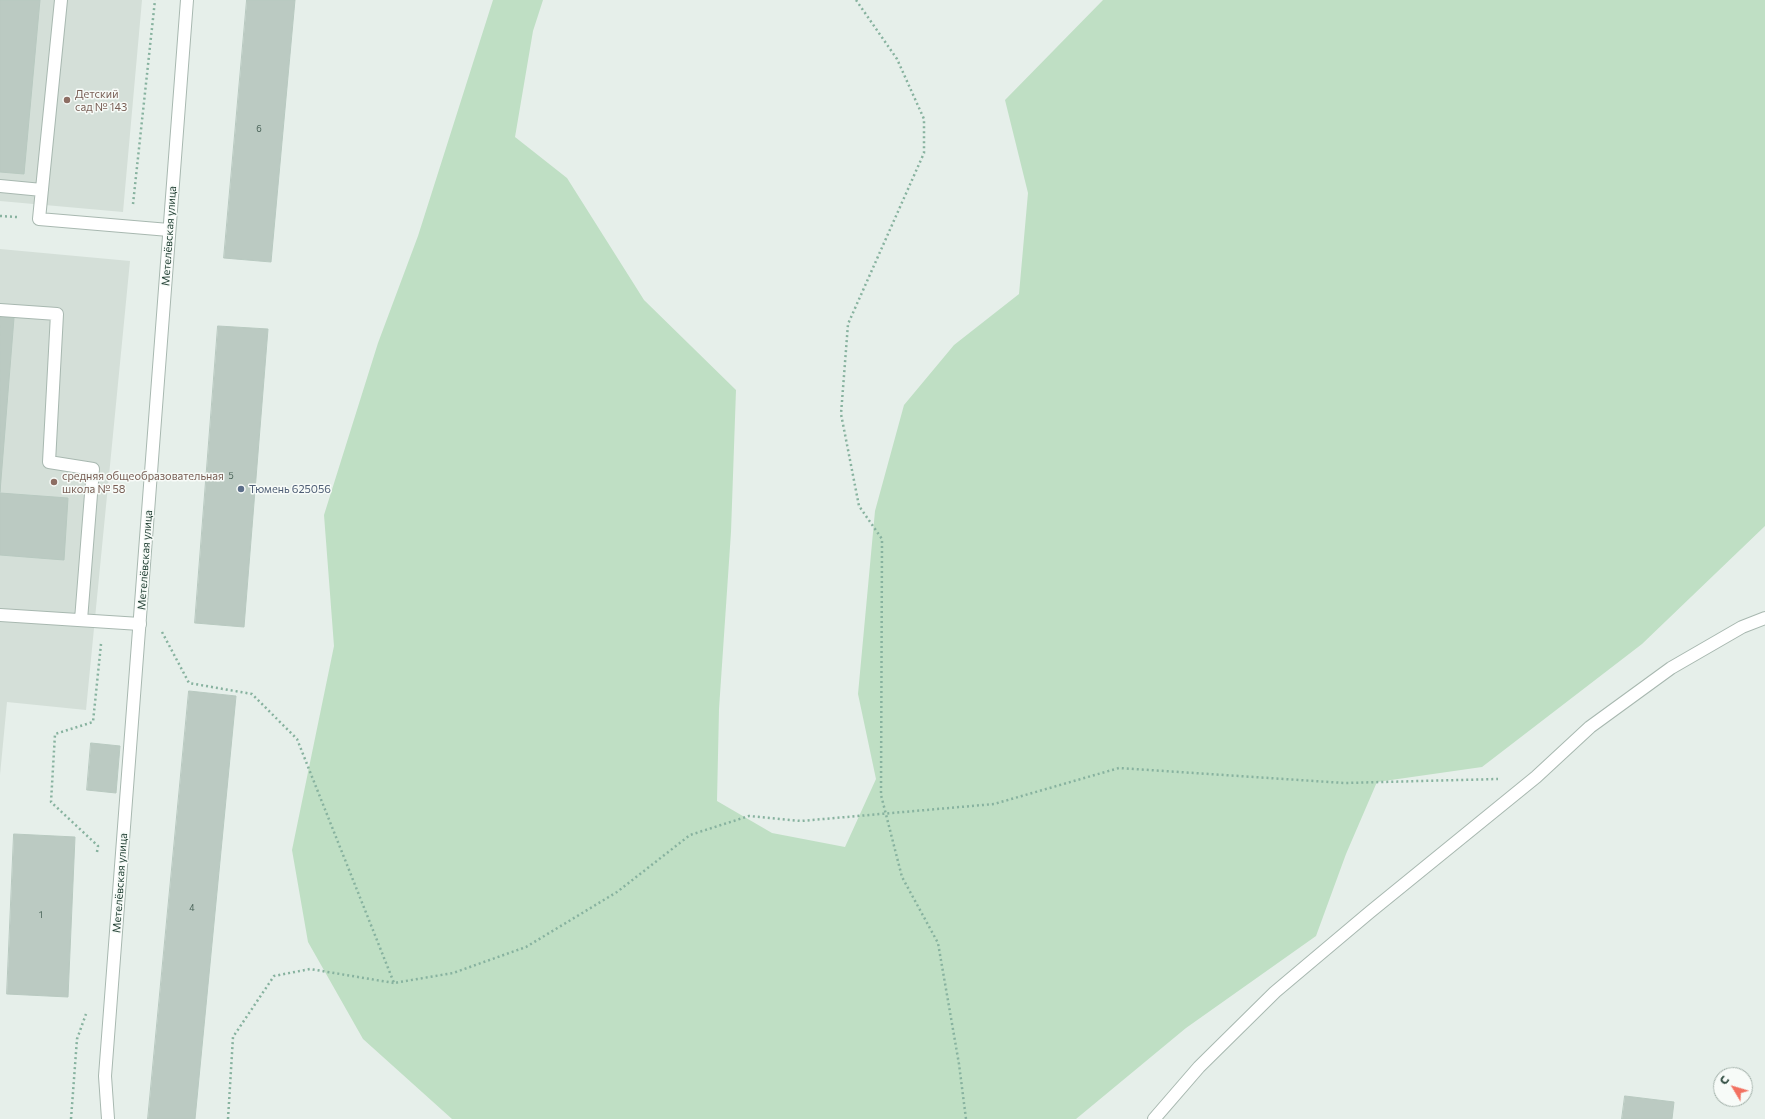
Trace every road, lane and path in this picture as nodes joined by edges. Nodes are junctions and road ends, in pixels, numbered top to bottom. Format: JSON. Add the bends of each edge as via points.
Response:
{"nodes":[{"id":1,"x":61,"y":0,"type":"edge"},
{"id":2,"x":155,"y":0,"type":"edge"},
{"id":3,"x":187,"y":0,"type":"edge"},
{"id":4,"x":856,"y":0,"type":"edge"},
{"id":5,"x":0,"y":186,"type":"edge"},
{"id":6,"x":42,"y":190,"type":"junction"},
{"id":7,"x":131,"y":227,"type":"junction"},
{"id":8,"x":169,"y":230,"type":"junction"},
{"id":9,"x":0,"y":310,"type":"edge"},
{"id":10,"x":0,"y":615,"type":"edge"},
{"id":11,"x":1765,"y":618,"type":"edge"},
{"id":12,"x":80,"y":620,"type":"junction"},
{"id":13,"x":140,"y":624,"type":"junction"},
{"id":14,"x":160,"y":628,"type":"dead end"},
{"id":15,"x":101,"y":639,"type":"dead end"},
{"id":16,"x":1536,"y":777,"type":"junction"},
{"id":17,"x":885,"y":813,"type":"junction"},
{"id":18,"x":97,"y":854,"type":"dead end"},
{"id":19,"x":394,"y":984,"type":"junction"},
{"id":20,"x":87,"y":1012,"type":"dead end"},
{"id":21,"x":71,"y":1119,"type":"edge"},
{"id":22,"x":108,"y":1119,"type":"edge"},
{"id":23,"x":228,"y":1119,"type":"edge"},
{"id":24,"x":966,"y":1119,"type":"edge"},
{"id":25,"x":1154,"y":1119,"type":"edge"}],
"edges":[{"from":1,"to":6,"type":"street"},
{"from":2,"to":7,"type":"path"},
{"from":3,"to":8,"type":"street","name":"Метелёвская улица"},
{"from":4,"to":17,"type":"path","via":[[897,59],[924,119],[924,153],[848,324],[841,414],[859,506],[882,539],[881,795]]},
{"from":5,"to":6,"type":"street"},
{"from":6,"to":7,"type":"street","via":[[39,219]]},
{"from":7,"to":8,"type":"street"},
{"from":8,"to":13,"type":"street","name":"Метелёвская улица"},
{"from":9,"to":12,"type":"street","via":[[57,314],[49,462],[93,469]]},
{"from":10,"to":12,"type":"street"},
{"from":11,"to":16,"type":"street","via":[[1742,627],[1671,668],[1590,727]]},
{"from":12,"to":13,"type":"street"},
{"from":13,"to":22,"type":"street","name":"Метелёвская улица","via":[[105,1076]]},
{"from":14,"to":19,"type":"path","via":[[189,683],[252,694],[297,739]]},
{"from":15,"to":18,"type":"path","via":[[93,722],[55,734],[51,802],[98,846]]},
{"from":16,"to":17,"type":"path","via":[[1344,783],[1118,768],[994,804]]},
{"from":16,"to":25,"type":"street","via":[[1275,992],[1199,1067]]},
{"from":17,"to":19,"type":"path","via":[[801,820],[749,816],[690,835],[616,892],[526,947],[453,973]]},
{"from":17,"to":24,"type":"path","via":[[902,877],[938,943]]},
{"from":19,"to":23,"type":"path","via":[[310,969],[274,976],[233,1037]]},
{"from":20,"to":21,"type":"path","via":[[77,1039]]}]}
